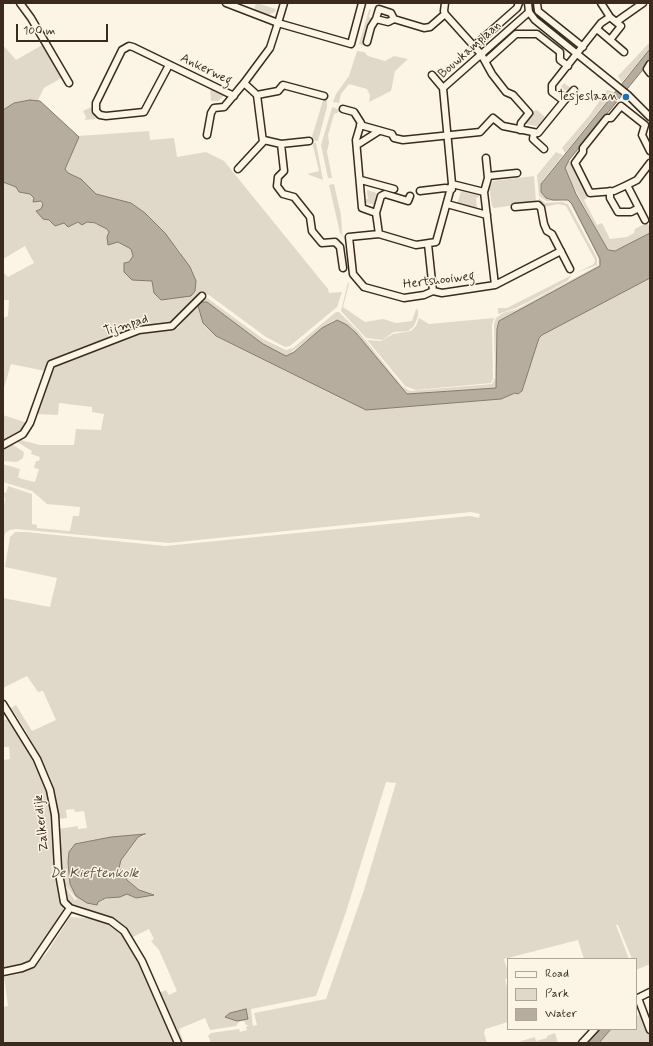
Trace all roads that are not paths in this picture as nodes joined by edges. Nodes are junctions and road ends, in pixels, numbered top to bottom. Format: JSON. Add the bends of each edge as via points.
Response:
{"nodes":[{"id":1,"x":20,"y":3,"type":"edge"},
{"id":2,"x":226,"y":3,"type":"edge"},
{"id":3,"x":284,"y":3,"type":"edge"},
{"id":4,"x":362,"y":3,"type":"edge"},
{"id":5,"x":445,"y":3,"type":"edge"},
{"id":6,"x":528,"y":3,"type":"edge"},
{"id":7,"x":537,"y":3,"type":"edge"},
{"id":8,"x":601,"y":3,"type":"edge"},
{"id":9,"x":644,"y":3,"type":"edge"},
{"id":10,"x":519,"y":4,"type":"edge"},
{"id":11,"x":529,"y":12,"type":"junction"},
{"id":12,"x":445,"y":14,"type":"junction"},
{"id":13,"x":610,"y":17,"type":"junction"},
{"id":14,"x":376,"y":19,"type":"junction"},
{"id":15,"x":394,"y":19,"type":"junction"},
{"id":16,"x":616,"y":22,"type":"junction"},
{"id":17,"x":278,"y":23,"type":"junction"},
{"id":18,"x":597,"y":29,"type":"junction"},
{"id":19,"x":610,"y":40,"type":"junction"},
{"id":20,"x":367,"y":42,"type":"dead end"},
{"id":21,"x":474,"y":46,"type":"junction"},
{"id":22,"x":583,"y":47,"type":"junction"},
{"id":23,"x":624,"y":52,"type":"dead end"},
{"id":24,"x":481,"y":54,"type":"junction"},
{"id":25,"x":577,"y":54,"type":"junction"},
{"id":26,"x":486,"y":61,"type":"junction"},
{"id":27,"x":650,"y":64,"type":"edge"},
{"id":28,"x":169,"y":65,"type":"junction"},
{"id":29,"x":568,"y":66,"type":"junction"},
{"id":30,"x":650,"y":73,"type":"edge"},
{"id":31,"x":432,"y":75,"type":"dead end"},
{"id":32,"x":69,"y":83,"type":"dead end"},
{"id":33,"x":244,"y":83,"type":"junction"},
{"id":34,"x":443,"y":88,"type":"junction"},
{"id":35,"x":574,"y":90,"type":"dead end"},
{"id":36,"x":257,"y":94,"type":"junction"},
{"id":37,"x":234,"y":96,"type":"junction"},
{"id":38,"x":324,"y":96,"type":"dead end"},
{"id":39,"x":564,"y":101,"type":"junction"},
{"id":40,"x":343,"y":109,"type":"dead end"},
{"id":41,"x":650,"y":117,"type":"edge"},
{"id":42,"x":360,"y":125,"type":"junction"},
{"id":43,"x":520,"y":130,"type":"junction"},
{"id":44,"x":379,"y":131,"type":"junction"},
{"id":45,"x":536,"y":133,"type":"junction"},
{"id":46,"x":207,"y":135,"type":"dead end"},
{"id":47,"x":448,"y":135,"type":"junction"},
{"id":48,"x":264,"y":140,"type":"junction"},
{"id":49,"x":309,"y":141,"type":"dead end"},
{"id":50,"x":281,"y":144,"type":"junction"},
{"id":51,"x":357,"y":145,"type":"junction"},
{"id":52,"x":544,"y":149,"type":"dead end"},
{"id":53,"x":650,"y":151,"type":"edge"},
{"id":54,"x":486,"y":158,"type":"dead end"},
{"id":55,"x":650,"y":163,"type":"edge"},
{"id":56,"x":238,"y":169,"type":"dead end"},
{"id":57,"x":518,"y":173,"type":"dead end"},
{"id":58,"x":488,"y":176,"type":"junction"},
{"id":59,"x":361,"y":180,"type":"junction"},
{"id":60,"x":627,"y":185,"type":"junction"},
{"id":61,"x":452,"y":187,"type":"junction"},
{"id":62,"x":394,"y":189,"type":"dead end"},
{"id":63,"x":420,"y":191,"type":"dead end"},
{"id":64,"x":610,"y":191,"type":"junction"},
{"id":65,"x":484,"y":192,"type":"junction"},
{"id":66,"x":410,"y":196,"type":"dead end"},
{"id":67,"x":448,"y":204,"type":"junction"},
{"id":68,"x":515,"y":207,"type":"dead end"},
{"id":69,"x":639,"y":208,"type":"junction"},
{"id":70,"x":376,"y":213,"type":"junction"},
{"id":71,"x":487,"y":215,"type":"junction"},
{"id":72,"x":645,"y":220,"type":"dead end"},
{"id":73,"x":379,"y":234,"type":"junction"},
{"id":74,"x":428,"y":244,"type":"junction"},
{"id":75,"x":561,"y":251,"type":"junction"},
{"id":76,"x":343,"y":268,"type":"dead end"},
{"id":77,"x":570,"y":269,"type":"dead end"},
{"id":78,"x":495,"y":285,"type":"junction"},
{"id":79,"x":433,"y":291,"type":"junction"},
{"id":80,"x":202,"y":296,"type":"dead end"},
{"id":81,"x":3,"y":445,"type":"edge"},
{"id":82,"x":3,"y":704,"type":"edge"},
{"id":83,"x":70,"y":908,"type":"junction"},
{"id":84,"x":3,"y":972,"type":"edge"},
{"id":85,"x":650,"y":992,"type":"edge"},
{"id":86,"x":637,"y":998,"type":"edge"},
{"id":87,"x":594,"y":1030,"type":"edge"},
{"id":88,"x":650,"y":1030,"type":"edge"},
{"id":89,"x":178,"y":1043,"type":"edge"},
{"id":90,"x":582,"y":1043,"type":"edge"}],
"edges":[{"from":1,"to":32,"type":"street","via":[[32,18]]},
{"from":2,"to":17,"type":"street"},
{"from":3,"to":17,"type":"street"},
{"from":4,"to":17,"type":"street","via":[[351,44]]},
{"from":5,"to":12,"type":"street"},
{"from":6,"to":11,"type":"street"},
{"from":7,"to":22,"type":"street","via":[[538,11]]},
{"from":8,"to":13,"type":"street"},
{"from":9,"to":16,"type":"street"},
{"from":10,"to":21,"type":"street","name":"Bouwkamplaan"},
{"from":11,"to":24,"type":"street","name":"Bouwkamplaan"},
{"from":11,"to":25,"type":"street","via":[[535,20]]},
{"from":12,"to":15,"type":"street","via":[[430,27],[424,28]]},
{"from":12,"to":21,"type":"street"},
{"from":13,"to":16,"type":"street"},
{"from":13,"to":18,"type":"street"},
{"from":14,"to":15,"type":"street","via":[[388,22]]},
{"from":14,"to":15,"type":"street","via":[[379,9],[391,13]]},
{"from":14,"to":20,"type":"street"},
{"from":16,"to":19,"type":"street","via":[[621,26]]},
{"from":17,"to":33,"type":"street","via":[[270,48]]},
{"from":18,"to":19,"type":"street"},
{"from":18,"to":22,"type":"street"},
{"from":19,"to":23,"type":"street"},
{"from":21,"to":24,"type":"street"},
{"from":22,"to":25,"type":"street"},
{"from":24,"to":26,"type":"street"},
{"from":24,"to":34,"type":"street","name":"Bouwkamplaan"},
{"from":25,"to":29,"type":"street"},
{"from":25,"to":41,"type":"street","via":[[618,86]]},
{"from":26,"to":29,"type":"street","name":"Bouwkamplaan","via":[[516,34],[537,34],[560,52],[560,60]]},
{"from":26,"to":43,"type":"street","via":[[492,74],[506,92],[513,95],[529,113],[521,123]]},
{"from":27,"to":30,"type":"street","via":[[647,69]]},
{"from":28,"to":28,"type":"street","name":"Ankerweg","via":[[133,47],[124,48],[96,103],[96,111],[106,116],[144,112]]},
{"from":28,"to":37,"type":"street","name":"Ankerweg"},
{"from":29,"to":39,"type":"street","via":[[551,87],[552,92]]},
{"from":31,"to":34,"type":"street"},
{"from":33,"to":36,"type":"street"},
{"from":33,"to":37,"type":"street"},
{"from":34,"to":47,"type":"street","name":"Bouwkamplaan"},
{"from":35,"to":39,"type":"street"},
{"from":36,"to":38,"type":"street","via":[[278,91],[283,85]]},
{"from":36,"to":48,"type":"street"},
{"from":37,"to":46,"type":"street","via":[[224,107],[214,108]]},
{"from":39,"to":45,"type":"street"},
{"from":40,"to":42,"type":"street","via":[[357,114]]},
{"from":42,"to":44,"type":"street"},
{"from":42,"to":51,"type":"street"},
{"from":43,"to":45,"type":"street"},
{"from":43,"to":47,"type":"street","via":[[503,126],[493,118],[480,132]]},
{"from":44,"to":47,"type":"street","via":[[403,140]]},
{"from":44,"to":51,"type":"street"},
{"from":45,"to":52,"type":"street","via":[[533,139]]},
{"from":47,"to":61,"type":"street","name":"Bouwkamplaan"},
{"from":48,"to":50,"type":"street"},
{"from":48,"to":56,"type":"street"},
{"from":49,"to":50,"type":"street"},
{"from":50,"to":76,"type":"street","via":[[284,171],[278,177],[277,186],[283,194],[294,198],[310,217],[312,231],[322,243],[335,242],[340,247]]},
{"from":51,"to":59,"type":"street"},
{"from":53,"to":64,"type":"street","via":[[642,135],[645,126],[621,106],[611,118],[606,118],[575,163],[590,193]]},
{"from":54,"to":58,"type":"street"},
{"from":55,"to":60,"type":"street","via":[[637,180]]},
{"from":57,"to":58,"type":"street"},
{"from":58,"to":65,"type":"street"},
{"from":59,"to":62,"type":"street"},
{"from":59,"to":70,"type":"street","via":[[362,208]]},
{"from":60,"to":64,"type":"street"},
{"from":60,"to":69,"type":"street"},
{"from":61,"to":63,"type":"street"},
{"from":61,"to":65,"type":"street"},
{"from":61,"to":67,"type":"street","name":"Bouwkamplaan"},
{"from":64,"to":69,"type":"street","via":[[610,198],[618,212],[631,212]]},
{"from":65,"to":71,"type":"street"},
{"from":66,"to":70,"type":"street","via":[[408,201],[385,194],[381,196]]},
{"from":67,"to":71,"type":"street"},
{"from":67,"to":74,"type":"street","name":"Bouwkamplaan","via":[[436,242]]},
{"from":68,"to":75,"type":"street","via":[[538,205],[547,231],[552,234]]},
{"from":69,"to":72,"type":"street"},
{"from":70,"to":73,"type":"street"},
{"from":71,"to":78,"type":"street"},
{"from":73,"to":74,"type":"street","via":[[416,245]]},
{"from":73,"to":79,"type":"street","name":"Hertshooiweg","via":[[349,237],[353,274],[364,287],[404,298]]},
{"from":74,"to":79,"type":"street"},
{"from":75,"to":77,"type":"street"},
{"from":75,"to":78,"type":"street","name":"Hertshooiweg"},
{"from":78,"to":79,"type":"street","name":"Hertshooiweg","via":[[449,292]]},
{"from":80,"to":81,"type":"street","name":"Tijmpad","via":[[172,326],[139,330],[56,361],[49,368],[30,423],[22,434]]},
{"from":82,"to":83,"type":"street","name":"Zalkerdijk","via":[[37,759],[50,790],[55,814],[60,889],[64,902]]},
{"from":83,"to":84,"type":"street","via":[[32,964]]},
{"from":83,"to":89,"type":"street","via":[[111,921],[124,931],[142,961]]},
{"from":85,"to":86,"type":"street"},
{"from":86,"to":88,"type":"street"},
{"from":87,"to":90,"type":"street"}]}
